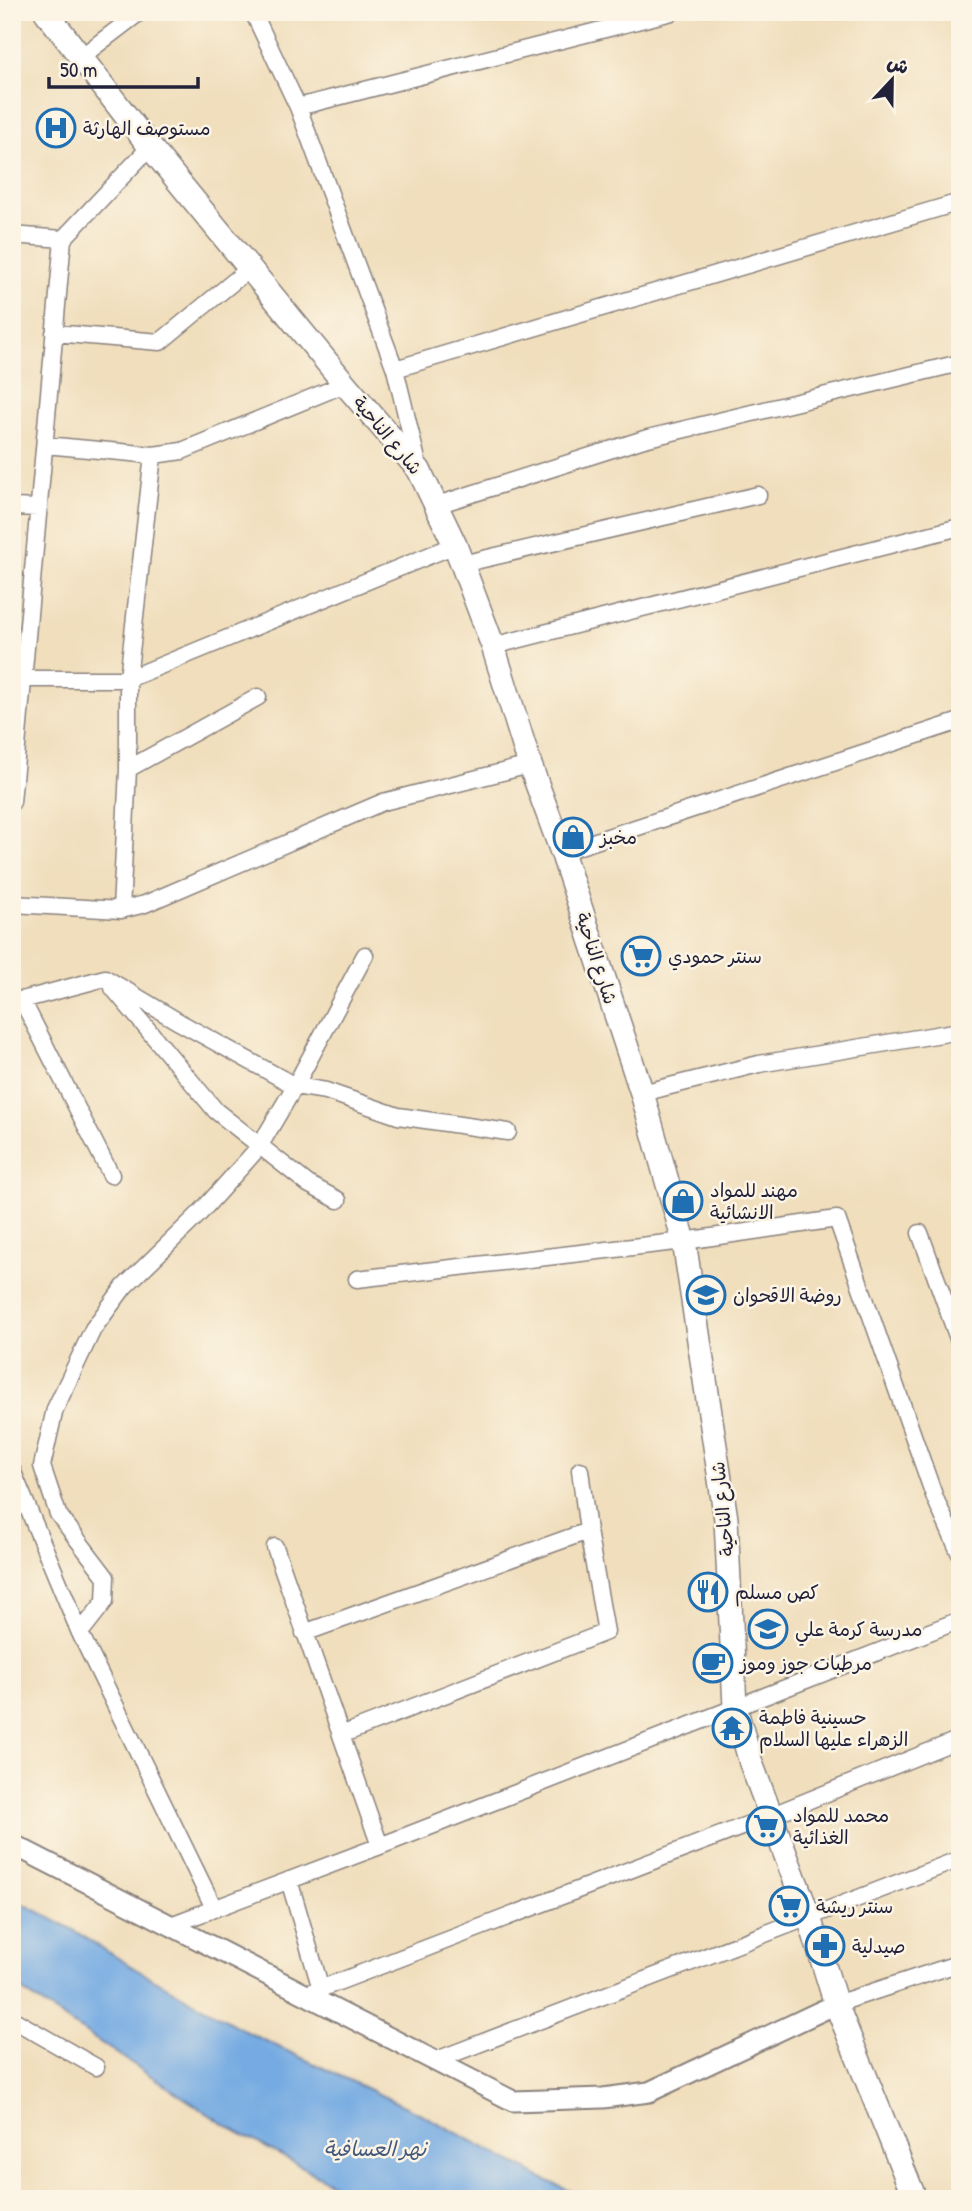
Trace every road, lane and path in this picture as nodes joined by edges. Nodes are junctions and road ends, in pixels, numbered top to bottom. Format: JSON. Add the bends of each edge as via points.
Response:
{"nodes":[{"id":1,"x":46,"y":12,"type":"edge"},
{"id":2,"x":140,"y":12,"type":"edge"},
{"id":3,"x":253,"y":12,"type":"edge"},
{"id":4,"x":672,"y":12,"type":"edge"},
{"id":5,"x":80,"y":57,"type":"junction"},
{"id":6,"x":298,"y":107,"type":"junction"},
{"id":7,"x":150,"y":147,"type":"junction"},
{"id":8,"x":960,"y":202,"type":"edge"},
{"id":9,"x":12,"y":235,"type":"edge"},
{"id":10,"x":63,"y":239,"type":"junction"},
{"id":11,"x":250,"y":268,"type":"junction"},
{"id":12,"x":54,"y":333,"type":"junction"},
{"id":13,"x":960,"y":363,"type":"edge"},
{"id":14,"x":395,"y":369,"type":"junction"},
{"id":15,"x":345,"y":384,"type":"junction"},
{"id":16,"x":44,"y":444,"type":"junction"},
{"id":17,"x":153,"y":456,"type":"junction"},
{"id":18,"x":419,"y":470,"type":"junction"},
{"id":19,"x":758,"y":495,"type":"dead end"},
{"id":20,"x":437,"y":505,"type":"junction"},
{"id":21,"x":12,"y":506,"type":"edge"},
{"id":22,"x":39,"y":508,"type":"junction"},
{"id":23,"x":960,"y":527,"type":"edge"},
{"id":24,"x":459,"y":554,"type":"junction"},
{"id":25,"x":493,"y":646,"type":"junction"},
{"id":26,"x":23,"y":679,"type":"junction"},
{"id":27,"x":128,"y":679,"type":"junction"},
{"id":28,"x":258,"y":698,"type":"dead end"},
{"id":29,"x":960,"y":721,"type":"edge"},
{"id":30,"x":530,"y":765,"type":"junction"},
{"id":31,"x":128,"y":769,"type":"junction"},
{"id":32,"x":12,"y":802,"type":"edge"},
{"id":33,"x":562,"y":852,"type":"junction"},
{"id":34,"x":12,"y":904,"type":"edge"},
{"id":35,"x":121,"y":910,"type":"junction"},
{"id":36,"x":365,"y":955,"type":"dead end"},
{"id":37,"x":105,"y":978,"type":"junction"},
{"id":38,"x":17,"y":999,"type":"edge"},
{"id":39,"x":960,"y":1031,"type":"edge"},
{"id":40,"x":295,"y":1086,"type":"junction"},
{"id":41,"x":642,"y":1093,"type":"junction"},
{"id":42,"x":508,"y":1132,"type":"dead end"},
{"id":43,"x":259,"y":1147,"type":"junction"},
{"id":44,"x":111,"y":1175,"type":"dead end"},
{"id":45,"x":338,"y":1200,"type":"dead end"},
{"id":46,"x":920,"y":1233,"type":"dead end"},
{"id":47,"x":684,"y":1241,"type":"junction"},
{"id":48,"x":357,"y":1279,"type":"dead end"},
{"id":49,"x":960,"y":1344,"type":"edge"},
{"id":50,"x":12,"y":1470,"type":"edge"},
{"id":51,"x":580,"y":1470,"type":"dead end"},
{"id":52,"x":588,"y":1531,"type":"junction"},
{"id":53,"x":275,"y":1547,"type":"dead end"},
{"id":54,"x":960,"y":1554,"type":"edge"},
{"id":55,"x":960,"y":1620,"type":"edge"},
{"id":56,"x":80,"y":1633,"type":"junction"},
{"id":57,"x":304,"y":1633,"type":"junction"},
{"id":58,"x":735,"y":1707,"type":"junction"},
{"id":59,"x":341,"y":1735,"type":"junction"},
{"id":60,"x":960,"y":1739,"type":"edge"},
{"id":61,"x":770,"y":1816,"type":"junction"},
{"id":62,"x":12,"y":1844,"type":"edge"},
{"id":63,"x":380,"y":1846,"type":"junction"},
{"id":64,"x":960,"y":1859,"type":"edge"},
{"id":65,"x":289,"y":1880,"type":"junction"},
{"id":66,"x":214,"y":1908,"type":"junction"},
{"id":67,"x":809,"y":1917,"type":"junction"},
{"id":68,"x":171,"y":1924,"type":"junction"},
{"id":69,"x":960,"y":1963,"type":"edge"},
{"id":70,"x":314,"y":1991,"type":"junction"},
{"id":71,"x":836,"y":2004,"type":"junction"},
{"id":72,"x":12,"y":2019,"type":"edge"},
{"id":73,"x":434,"y":2061,"type":"junction"},
{"id":74,"x":96,"y":2067,"type":"dead end"},
{"id":75,"x":915,"y":2199,"type":"edge"}],
"edges":[{"from":1,"to":5,"type":"main road","name":"شارع الناحية"},
{"from":2,"to":5,"type":"street"},
{"from":3,"to":6,"type":"street"},
{"from":4,"to":6,"type":"street"},
{"from":5,"to":7,"type":"main road","name":"شارع الناحية"},
{"from":6,"to":14,"type":"street"},
{"from":7,"to":10,"type":"street"},
{"from":7,"to":11,"type":"main road","name":"شارع الناحية"},
{"from":8,"to":14,"type":"street"},
{"from":9,"to":10,"type":"street"},
{"from":10,"to":12,"type":"street"},
{"from":11,"to":12,"type":"street","via":[[160,342]]},
{"from":11,"to":15,"type":"main road","name":"شارع الناحية"},
{"from":12,"to":16,"type":"street"},
{"from":13,"to":20,"type":"street","via":[[644,439]]},
{"from":14,"to":18,"type":"street"},
{"from":15,"to":17,"type":"street","via":[[182,451]]},
{"from":15,"to":18,"type":"main road","name":"شارع الناحية"},
{"from":16,"to":17,"type":"street"},
{"from":16,"to":22,"type":"street"},
{"from":17,"to":27,"type":"street"},
{"from":18,"to":20,"type":"main road","name":"شارع الناحية"},
{"from":19,"to":24,"type":"street"},
{"from":20,"to":24,"type":"main road","name":"شارع الناحية"},
{"from":21,"to":22,"type":"street"},
{"from":22,"to":26,"type":"street"},
{"from":23,"to":25,"type":"street"},
{"from":24,"to":25,"type":"main road","name":"شارع الناحية"},
{"from":24,"to":27,"type":"street"},
{"from":25,"to":30,"type":"main road","name":"شارع الناحية"},
{"from":26,"to":27,"type":"street"},
{"from":26,"to":32,"type":"street"},
{"from":27,"to":31,"type":"street"},
{"from":28,"to":31,"type":"street"},
{"from":29,"to":33,"type":"street"},
{"from":30,"to":33,"type":"main road","name":"شارع الناحية"},
{"from":30,"to":35,"type":"street","via":[[383,802],[145,904]]},
{"from":31,"to":35,"type":"street"},
{"from":33,"to":41,"type":"main road","name":"شارع الناحية"},
{"from":34,"to":35,"type":"street"},
{"from":36,"to":40,"type":"street"},
{"from":37,"to":38,"type":"street"},
{"from":37,"to":40,"type":"street"},
{"from":37,"to":43,"type":"street","via":[[216,1111]]},
{"from":38,"to":44,"type":"street"},
{"from":39,"to":41,"type":"street","via":[[759,1064]]},
{"from":40,"to":42,"type":"street","via":[[326,1090],[398,1116]]},
{"from":40,"to":43,"type":"street"},
{"from":41,"to":47,"type":"main road","name":"شارع الناحية"},
{"from":43,"to":45,"type":"street"},
{"from":43,"to":56,"type":"street","via":[[124,1287],[93,1329],[55,1409],[42,1465],[58,1514],[106,1577],[105,1601]]},
{"from":46,"to":49,"type":"street"},
{"from":47,"to":48,"type":"street"},
{"from":47,"to":54,"type":"street","via":[[837,1219],[935,1498]]},
{"from":47,"to":58,"type":"main road","name":"شارع الناحية","via":[[726,1519]]},
{"from":50,"to":56,"type":"street"},
{"from":51,"to":52,"type":"street"},
{"from":52,"to":57,"type":"street"},
{"from":52,"to":59,"type":"street","via":[[606,1632]]},
{"from":53,"to":57,"type":"street"},
{"from":55,"to":58,"type":"street"},
{"from":56,"to":66,"type":"street"},
{"from":57,"to":59,"type":"street"},
{"from":58,"to":61,"type":"main road","name":"شارع الناحية"},
{"from":58,"to":63,"type":"street"},
{"from":59,"to":63,"type":"street"},
{"from":60,"to":61,"type":"street"},
{"from":61,"to":67,"type":"main road","name":"شارع الناحية"},
{"from":61,"to":70,"type":"street"},
{"from":62,"to":68,"type":"street"},
{"from":63,"to":65,"type":"street"},
{"from":64,"to":67,"type":"street"},
{"from":65,"to":66,"type":"street"},
{"from":65,"to":70,"type":"street"},
{"from":66,"to":68,"type":"street"},
{"from":67,"to":71,"type":"main road","name":"شارع الناحية"},
{"from":67,"to":73,"type":"street"},
{"from":68,"to":70,"type":"street"},
{"from":69,"to":71,"type":"street"},
{"from":70,"to":73,"type":"street"},
{"from":71,"to":73,"type":"street","via":[[649,2092],[513,2101]]},
{"from":71,"to":75,"type":"main road","name":"شارع الناحية"},
{"from":72,"to":74,"type":"street"}]}
